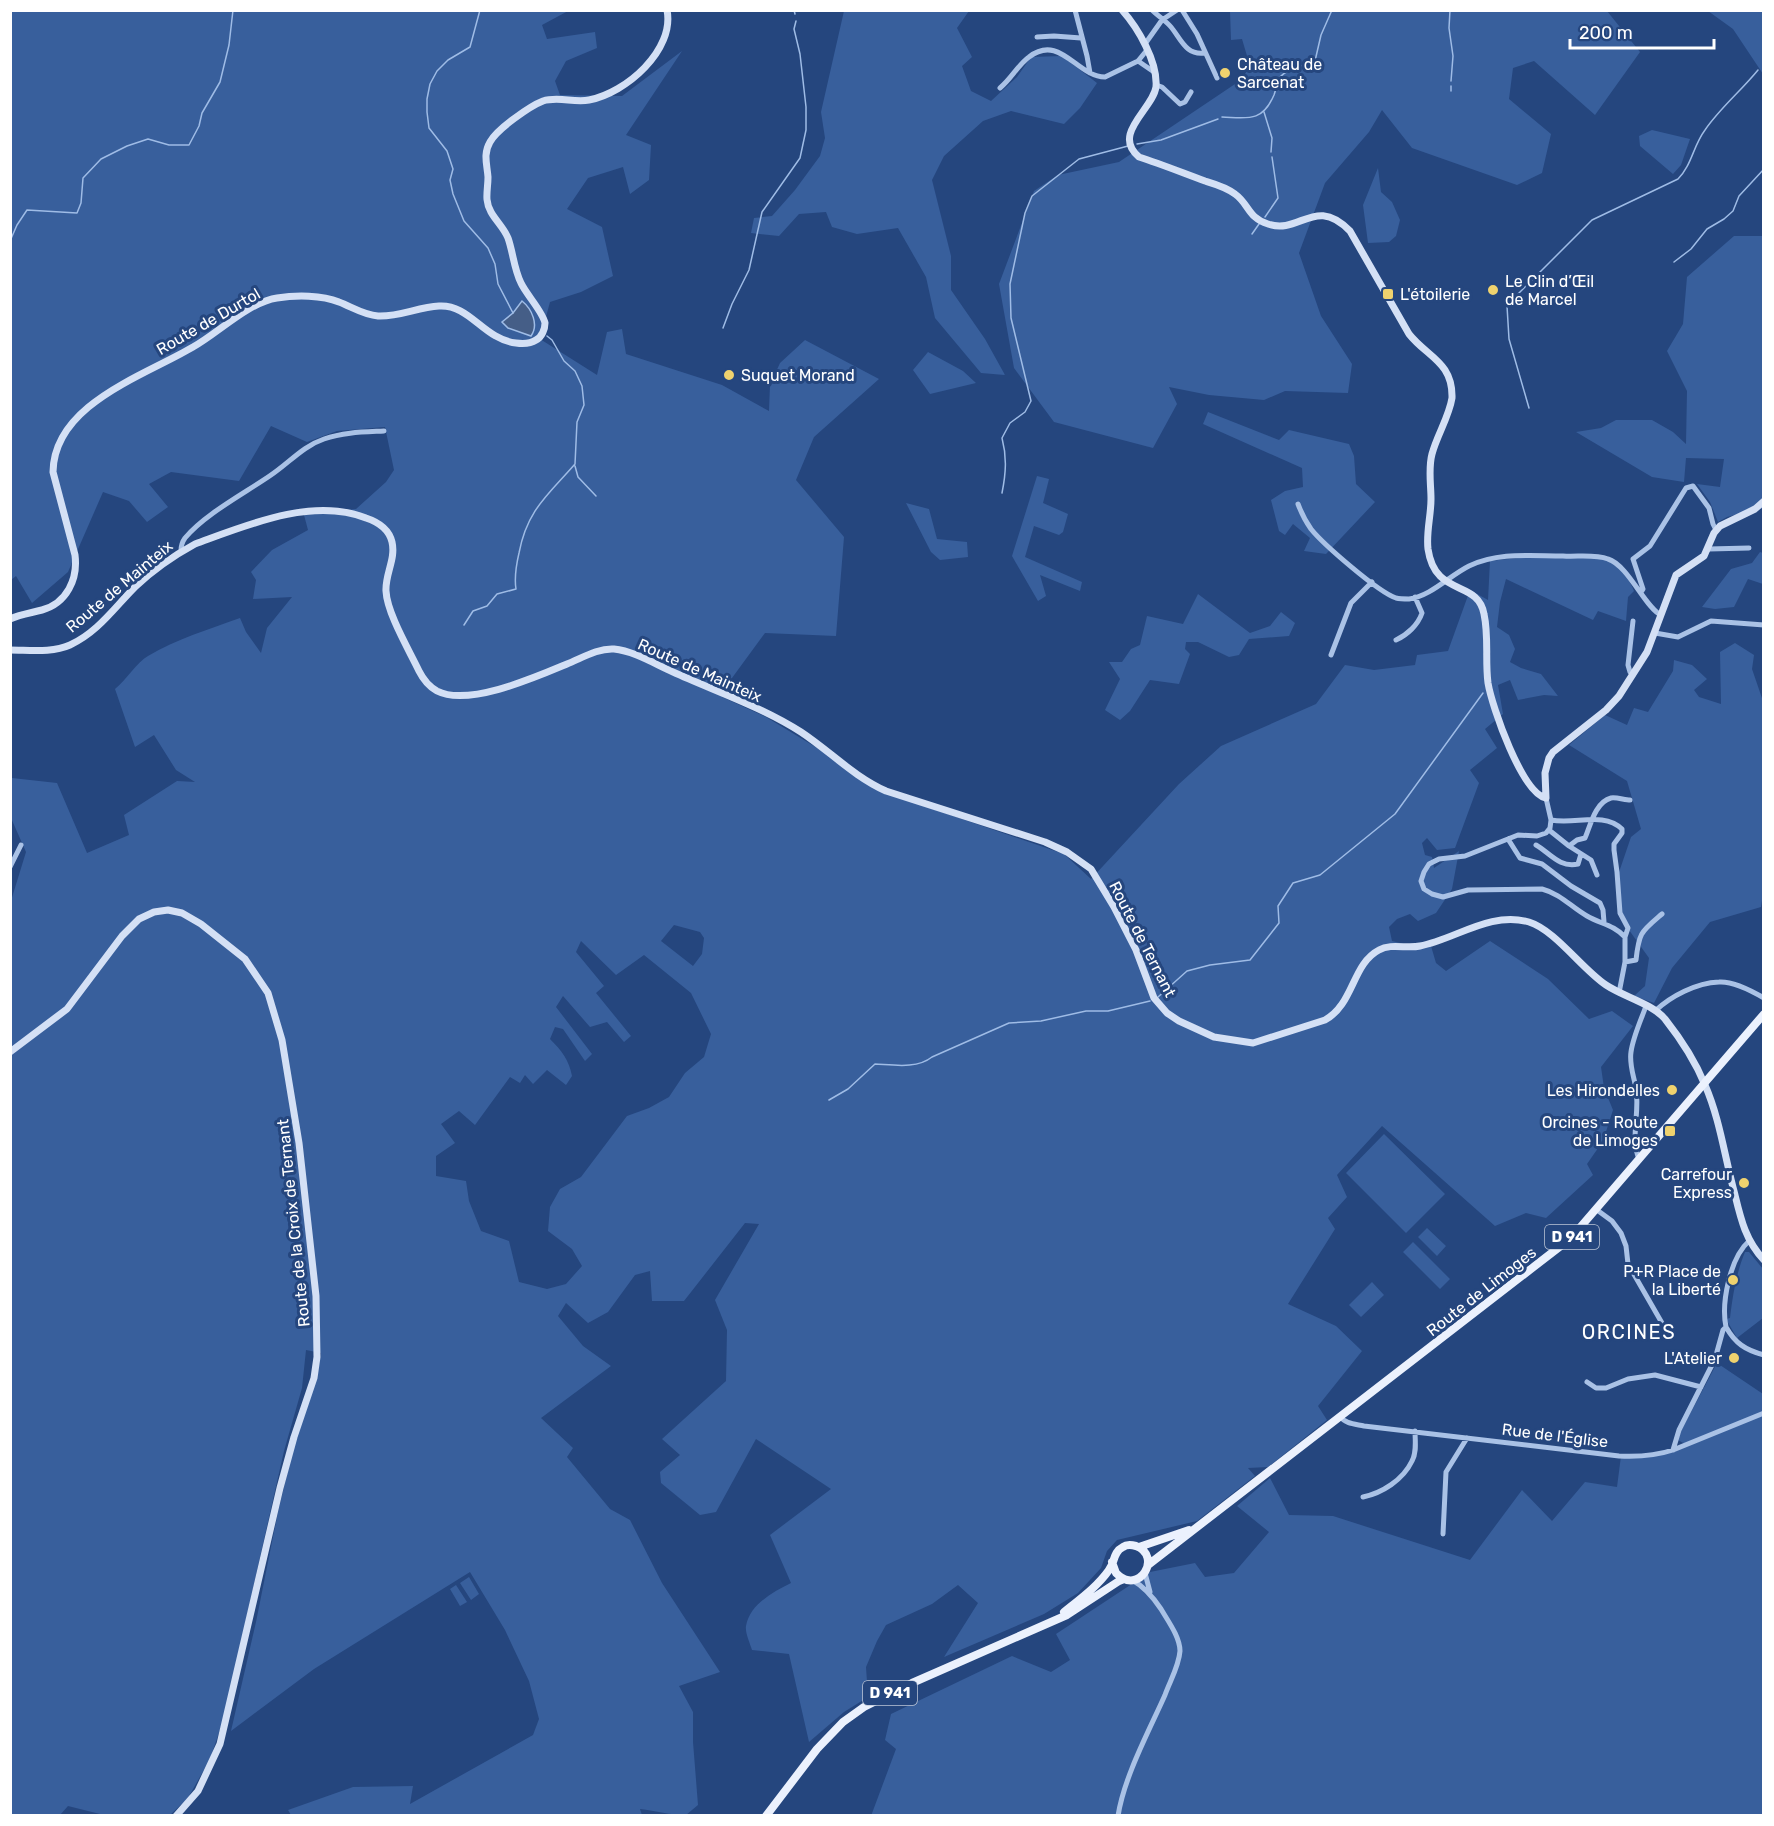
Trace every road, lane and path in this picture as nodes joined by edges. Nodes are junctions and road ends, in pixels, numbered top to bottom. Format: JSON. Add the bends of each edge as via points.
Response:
{"nodes":[{"id":1,"x":667,"y":10,"type":"edge"},
{"id":2,"x":1075,"y":10,"type":"edge"},
{"id":3,"x":1122,"y":10,"type":"edge"},
{"id":4,"x":1152,"y":10,"type":"edge"},
{"id":5,"x":1177,"y":10,"type":"edge"},
{"id":6,"x":1182,"y":10,"type":"edge"},
{"id":7,"x":1162,"y":20,"type":"junction"},
{"id":8,"x":1037,"y":37,"type":"dead end"},
{"id":9,"x":1081,"y":38,"type":"junction"},
{"id":10,"x":1146,"y":47,"type":"junction"},
{"id":11,"x":1204,"y":53,"type":"junction"},
{"id":12,"x":1137,"y":61,"type":"junction"},
{"id":13,"x":1154,"y":72,"type":"junction"},
{"id":14,"x":1090,"y":73,"type":"junction"},
{"id":15,"x":1217,"y":78,"type":"dead end"},
{"id":16,"x":1156,"y":86,"type":"junction"},
{"id":17,"x":1000,"y":88,"type":"dead end"},
{"id":18,"x":1191,"y":92,"type":"dead end"},
{"id":19,"x":384,"y":431,"type":"dead end"},
{"id":20,"x":1764,"y":501,"type":"edge"},
{"id":21,"x":1298,"y":504,"type":"dead end"},
{"id":22,"x":1716,"y":530,"type":"junction"},
{"id":23,"x":1749,"y":548,"type":"dead end"},
{"id":24,"x":1708,"y":549,"type":"junction"},
{"id":25,"x":181,"y":551,"type":"junction"},
{"id":26,"x":1372,"y":582,"type":"junction"},
{"id":27,"x":1445,"y":582,"type":"junction"},
{"id":28,"x":1641,"y":592,"type":"junction"},
{"id":29,"x":1415,"y":597,"type":"junction"},
{"id":30,"x":1661,"y":615,"type":"junction"},
{"id":31,"x":10,"y":619,"type":"edge"},
{"id":32,"x":1633,"y":621,"type":"dead end"},
{"id":33,"x":1764,"y":625,"type":"edge"},
{"id":34,"x":1655,"y":633,"type":"junction"},
{"id":35,"x":1396,"y":640,"type":"dead end"},
{"id":36,"x":10,"y":650,"type":"edge"},
{"id":37,"x":1331,"y":655,"type":"dead end"},
{"id":38,"x":1633,"y":675,"type":"junction"},
{"id":39,"x":1546,"y":798,"type":"junction"},
{"id":40,"x":1630,"y":800,"type":"dead end"},
{"id":41,"x":1591,"y":819,"type":"junction"},
{"id":42,"x":1551,"y":820,"type":"junction"},
{"id":43,"x":1549,"y":830,"type":"junction"},
{"id":44,"x":1537,"y":836,"type":"junction"},
{"id":45,"x":1508,"y":838,"type":"junction"},
{"id":46,"x":21,"y":845,"type":"dead end"},
{"id":47,"x":1536,"y":845,"type":"junction"},
{"id":48,"x":1569,"y":846,"type":"junction"},
{"id":49,"x":1581,"y":854,"type":"junction"},
{"id":50,"x":1530,"y":859,"type":"junction"},
{"id":51,"x":10,"y":867,"type":"edge"},
{"id":52,"x":1090,"y":869,"type":"joint"},
{"id":53,"x":1597,"y":875,"type":"dead end"},
{"id":54,"x":1662,"y":914,"type":"dead end"},
{"id":55,"x":1604,"y":922,"type":"junction"},
{"id":56,"x":1625,"y":936,"type":"junction"},
{"id":57,"x":1625,"y":962,"type":"junction"},
{"id":58,"x":1619,"y":993,"type":"junction"},
{"id":59,"x":1764,"y":998,"type":"edge"},
{"id":60,"x":1646,"y":1006,"type":"junction"},
{"id":61,"x":1655,"y":1011,"type":"junction"},
{"id":62,"x":1764,"y":1014,"type":"edge"},
{"id":63,"x":10,"y":1052,"type":"edge"},
{"id":64,"x":1705,"y":1084,"type":"junction"},
{"id":65,"x":1640,"y":1160,"type":"junction"},
{"id":66,"x":1597,"y":1210,"type":"junction"},
{"id":67,"x":1749,"y":1241,"type":"junction"},
{"id":68,"x":1764,"y":1260,"type":"edge"},
{"id":69,"x":1662,"y":1323,"type":"dead end"},
{"id":70,"x":1726,"y":1327,"type":"junction"},
{"id":71,"x":1764,"y":1354,"type":"edge"},
{"id":72,"x":1587,"y":1382,"type":"dead end"},
{"id":73,"x":1701,"y":1387,"type":"junction"},
{"id":74,"x":1764,"y":1413,"type":"edge"},
{"id":75,"x":1340,"y":1416,"type":"junction"},
{"id":76,"x":1414,"y":1431,"type":"junction"},
{"id":77,"x":1467,"y":1438,"type":"junction"},
{"id":78,"x":1673,"y":1450,"type":"junction"},
{"id":79,"x":1363,"y":1497,"type":"dead end"},
{"id":80,"x":1202,"y":1525,"type":"junction"},
{"id":81,"x":1443,"y":1534,"type":"dead end"},
{"id":82,"x":1139,"y":1547,"type":"junction"},
{"id":83,"x":1112,"y":1562,"type":"junction"},
{"id":84,"x":1146,"y":1569,"type":"junction"},
{"id":85,"x":1128,"y":1580,"type":"junction"},
{"id":86,"x":1152,"y":1596,"type":"junction"},
{"id":87,"x":1052,"y":1622,"type":"junction"},
{"id":88,"x":176,"y":1815,"type":"edge"},
{"id":89,"x":766,"y":1815,"type":"edge"},
{"id":90,"x":1118,"y":1815,"type":"edge"}],
"edges":[{"from":1,"to":31,"type":"street","name":"Route de Durtol","via":[[666,38],[630,81],[594,99],[542,101],[496,133],[486,149],[487,204],[507,236],[520,282],[544,318],[541,336],[529,343],[503,340],[449,307],[376,316],[330,299],[287,297],[263,302],[192,348],[117,387],[80,416],[59,444],[53,462],[75,555],[72,583],[52,606]]},
{"from":2,"to":9,"type":"street"},
{"from":3,"to":10,"type":"street"},
{"from":4,"to":7,"type":"street"},
{"from":5,"to":7,"type":"street"},
{"from":6,"to":11,"type":"street"},
{"from":7,"to":10,"type":"street"},
{"from":7,"to":11,"type":"street","via":[[1188,49]]},
{"from":8,"to":9,"type":"street"},
{"from":9,"to":14,"type":"street"},
{"from":10,"to":12,"type":"street"},
{"from":10,"to":13,"type":"street"},
{"from":11,"to":15,"type":"street"},
{"from":12,"to":13,"type":"street"},
{"from":12,"to":14,"type":"street","via":[[1105,76]]},
{"from":13,"to":16,"type":"street"},
{"from":14,"to":17,"type":"street","via":[[1060,53],[1044,51],[1030,56]]},
{"from":16,"to":18,"type":"street","via":[[1180,104]]},
{"from":16,"to":27,"type":"street","via":[[1131,132],[1135,154],[1227,189],[1242,200],[1248,212],[1269,225],[1282,226],[1318,216],[1341,222],[1414,341],[1442,364],[1450,380],[1451,406],[1432,455],[1428,529],[1434,570]]},
{"from":19,"to":25,"type":"street","via":[[358,431],[324,439],[296,453],[272,475],[206,520],[184,539]]},
{"from":20,"to":22,"type":"street"},
{"from":21,"to":26,"type":"street","via":[[1310,528]]},
{"from":22,"to":24,"type":"street"},
{"from":22,"to":28,"type":"street","via":[[1706,502],[1690,485],[1646,551],[1633,559]]},
{"from":23,"to":24,"type":"street"},
{"from":24,"to":30,"type":"street","via":[[1676,575]]},
{"from":25,"to":36,"type":"street","name":"Route de Mainteix","via":[[145,578],[100,624],[70,645],[49,650]]},
{"from":25,"to":52,"type":"street","name":"Route de Mainteix","via":[[216,536],[304,510],[362,516],[380,524],[390,536],[392,557],[386,580],[387,598],[419,671],[438,692],[468,695],[494,690],[601,650],[621,650],[772,716],[868,783],[1044,842],[1067,852]]},
{"from":26,"to":29,"type":"street","via":[[1396,598]]},
{"from":26,"to":37,"type":"street","via":[[1351,603]]},
{"from":27,"to":28,"type":"street","via":[[1470,566],[1502,556],[1595,557],[1614,561]]},
{"from":27,"to":29,"type":"street"},
{"from":27,"to":39,"type":"street","via":[[1481,603],[1493,702],[1523,776],[1534,791]]},
{"from":28,"to":30,"type":"street"},
{"from":29,"to":35,"type":"street","via":[[1422,614],[1420,619]]},
{"from":30,"to":34,"type":"street"},
{"from":32,"to":38,"type":"street","via":[[1628,666]]},
{"from":33,"to":34,"type":"street","via":[[1711,621],[1678,637]]},
{"from":34,"to":38,"type":"street"},
{"from":38,"to":39,"type":"street","via":[[1606,710],[1549,758]]},
{"from":39,"to":42,"type":"street"},
{"from":40,"to":41,"type":"street","via":[[1610,798]]},
{"from":41,"to":42,"type":"street"},
{"from":41,"to":48,"type":"street","via":[[1585,838]]},
{"from":41,"to":56,"type":"street","via":[[1611,821],[1622,829],[1614,850],[1620,913],[1628,928]]},
{"from":42,"to":43,"type":"street"},
{"from":43,"to":44,"type":"street"},
{"from":43,"to":48,"type":"street"},
{"from":44,"to":45,"type":"street"},
{"from":44,"to":47,"type":"street"},
{"from":45,"to":50,"type":"street","via":[[1520,858]]},
{"from":45,"to":55,"type":"street","via":[[1465,856],[1429,864],[1421,881],[1425,889],[1443,897],[1468,890],[1542,889],[1553,892],[1590,918]]},
{"from":46,"to":51,"type":"street"},
{"from":47,"to":49,"type":"street","via":[[1554,860],[1568,865],[1578,864]]},
{"from":47,"to":50,"type":"street"},
{"from":48,"to":49,"type":"street"},
{"from":49,"to":53,"type":"street","via":[[1591,860]]},
{"from":50,"to":55,"type":"street","via":[[1600,903]]},
{"from":52,"to":58,"type":"street","name":"Route de Ternant","via":[[1132,941],[1159,1006],[1179,1021],[1214,1037],[1253,1043],[1325,1020],[1342,1007],[1358,973],[1378,950],[1420,946],[1501,921],[1539,927]]},
{"from":54,"to":57,"type":"street","via":[[1641,932],[1636,960]]},
{"from":55,"to":56,"type":"street"},
{"from":56,"to":57,"type":"street"},
{"from":57,"to":58,"type":"street"},
{"from":58,"to":60,"type":"street","name":"Route de Ternant"},
{"from":59,"to":61,"type":"street","via":[[1721,981],[1688,989]]},
{"from":60,"to":61,"type":"street","name":"Route de Ternant"},
{"from":60,"to":65,"type":"street","via":[[1630,1061],[1637,1101],[1634,1141]]},
{"from":61,"to":64,"type":"street","name":"Route de Ternant","via":[[1669,1025]]},
{"from":62,"to":64,"type":"main road","name":"Route de Limoges","number":"D 941"},
{"from":63,"to":88,"type":"street","name":"Route de la Croix de Ternant","via":[[67,1009],[139,919],[168,910],[201,924],[245,959],[268,993],[282,1040],[301,1155],[316,1296],[317,1357],[283,1478],[220,1744],[198,1791]]},
{"from":64,"to":65,"type":"main road","name":"Route de Limoges","number":"D 941"},
{"from":64,"to":67,"type":"street","name":"Route de Ternant"},
{"from":65,"to":66,"type":"main road","name":"Route de Limoges","number":"D 941"},
{"from":66,"to":69,"type":"street","via":[[1621,1233],[1628,1264]]},
{"from":66,"to":75,"type":"main road","name":"Route de Limoges","number":"D 941","via":[[1566,1242]]},
{"from":67,"to":68,"type":"street","name":"Route de Ternant"},
{"from":67,"to":70,"type":"street","via":[[1742,1247],[1731,1274]]},
{"from":70,"to":71,"type":"street","via":[[1745,1349]]},
{"from":70,"to":73,"type":"street"},
{"from":72,"to":73,"type":"street","via":[[1596,1388],[1606,1388],[1628,1379],[1655,1375]]},
{"from":73,"to":78,"type":"street"},
{"from":74,"to":78,"type":"street","name":"Rue de l'Église"},
{"from":75,"to":76,"type":"street","name":"Rue de l'Église","via":[[1357,1425]]},
{"from":75,"to":80,"type":"main road","name":"Route de Limoges","number":"D 941"},
{"from":76,"to":77,"type":"street","name":"Rue de l'Église"},
{"from":76,"to":79,"type":"street","via":[[1412,1461],[1388,1488]]},
{"from":77,"to":78,"type":"street","name":"Rue de l'Église","via":[[1621,1456],[1651,1456]]},
{"from":77,"to":81,"type":"street","via":[[1446,1472]]},
{"from":80,"to":82,"type":"main road","name":"Route de Limoges","number":"D 941"},
{"from":80,"to":84,"type":"main road","name":"Route de Limoges","number":"D 941","via":[[1152,1560]]},
{"from":82,"to":83,"type":"main road","via":[[1122,1547]]},
{"from":82,"to":84,"type":"main road","via":[[1146,1555]]},
{"from":83,"to":85,"type":"main road","via":[[1116,1573]]},
{"from":83,"to":87,"type":"main road","number":"D 941","via":[[1090,1591]]},
{"from":84,"to":85,"type":"main road","via":[[1139,1578]]},
{"from":84,"to":86,"type":"street"},
{"from":85,"to":86,"type":"street","via":[[1140,1584]]},
{"from":85,"to":87,"type":"main road","number":"D 941","via":[[1119,1581]]},
{"from":86,"to":90,"type":"street","via":[[1180,1650]]},
{"from":87,"to":89,"type":"main road","number":"D 941","via":[[864,1707],[817,1749]]}]}
